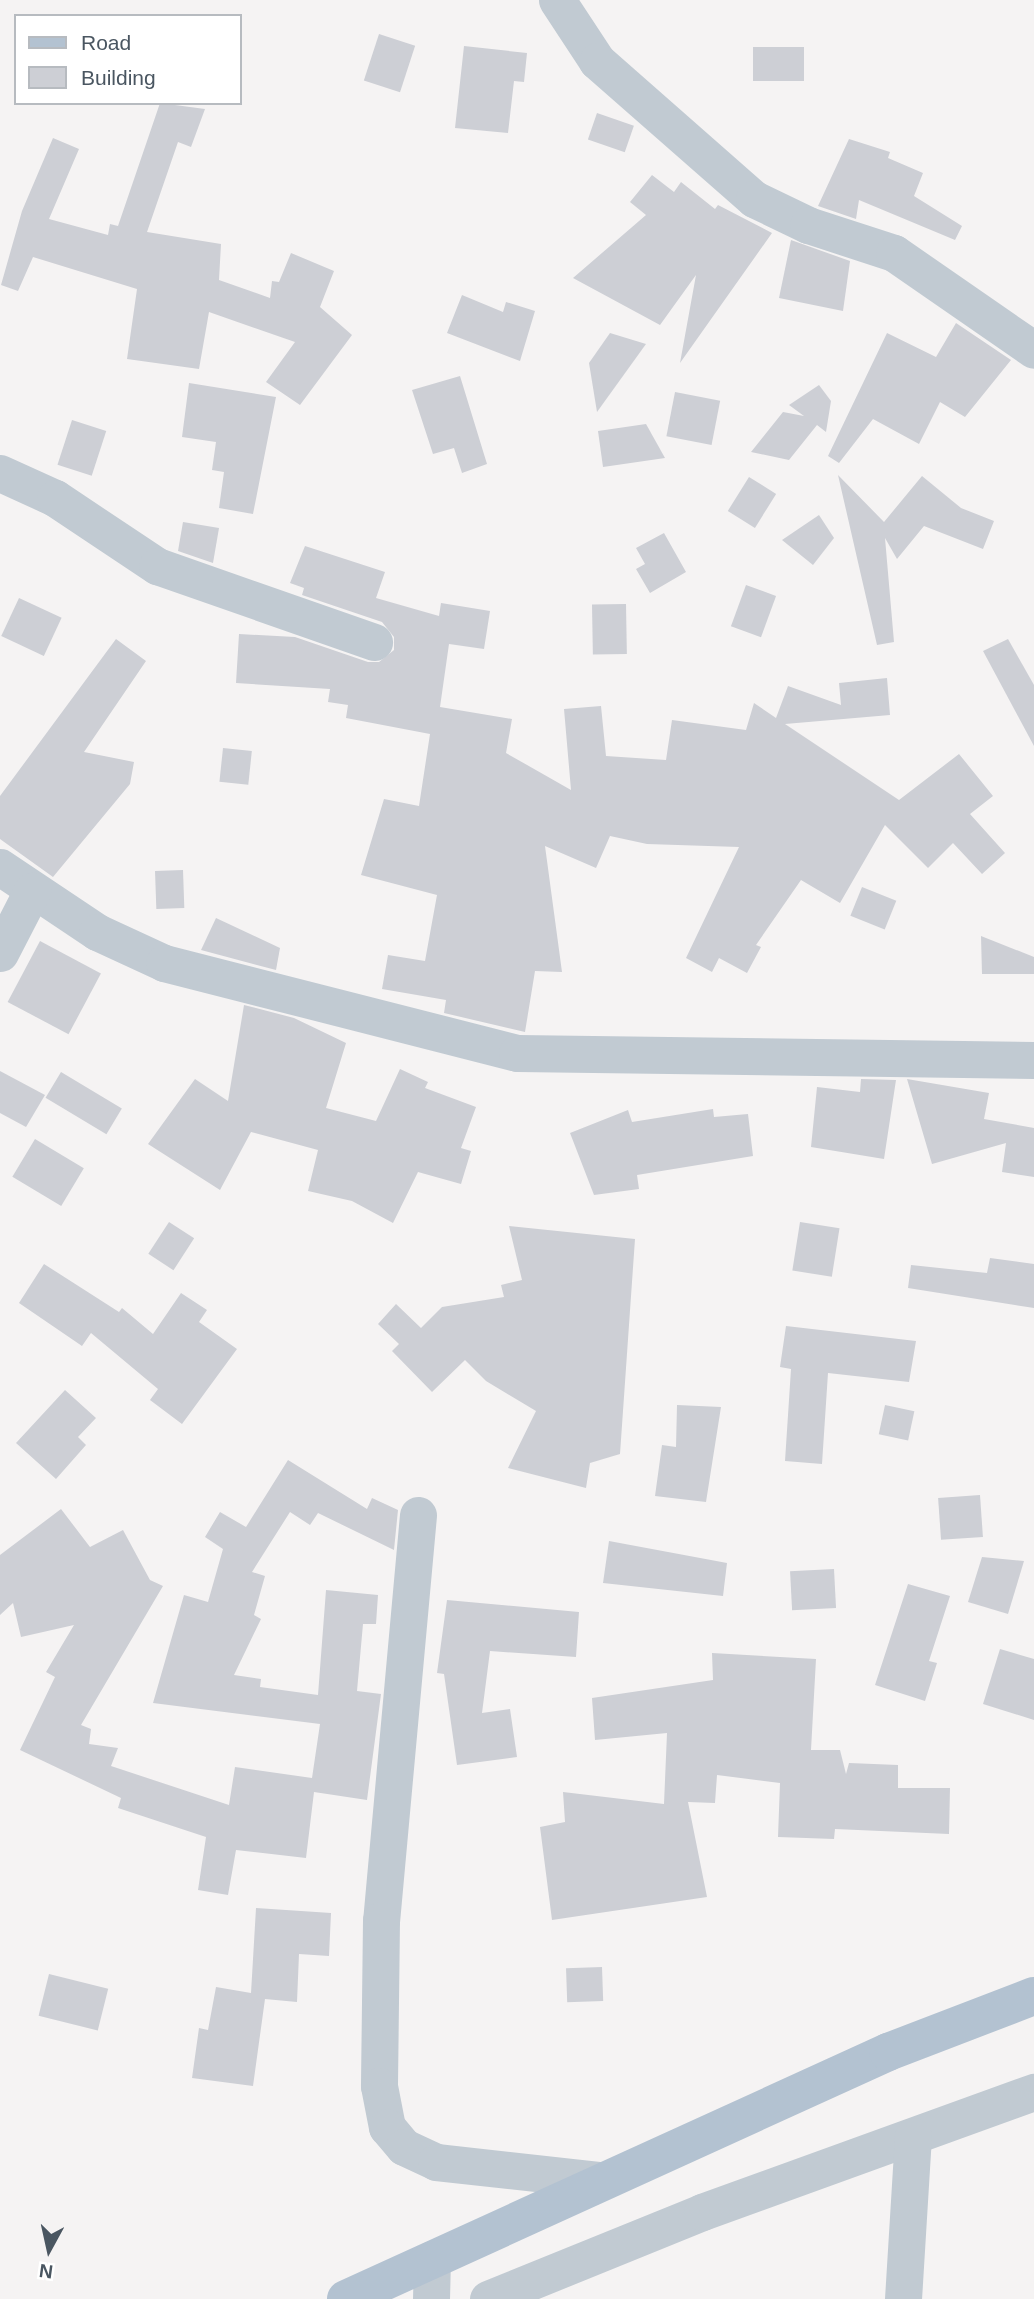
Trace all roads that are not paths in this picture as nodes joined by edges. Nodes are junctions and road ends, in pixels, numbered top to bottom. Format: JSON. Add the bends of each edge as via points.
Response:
{"nodes":[{"id":1,"x":557,"y":0,"type":"edge"},
{"id":2,"x":1034,"y":350,"type":"edge"},
{"id":3,"x":0,"y":473,"type":"edge"},
{"id":4,"x":374,"y":642,"type":"dead end"},
{"id":5,"x":0,"y":867,"type":"edge"},
{"id":6,"x":32,"y":891,"type":"junction"},
{"id":7,"x":0,"y":953,"type":"edge"},
{"id":8,"x":1034,"y":1060,"type":"edge"},
{"id":9,"x":418,"y":1515,"type":"dead end"},
{"id":10,"x":1034,"y":1996,"type":"edge"},
{"id":11,"x":1034,"y":2092,"type":"edge"},
{"id":12,"x":913,"y":2136,"type":"junction"},
{"id":13,"x":598,"y":2180,"type":"junction"},
{"id":14,"x":432,"y":2259,"type":"junction"},
{"id":15,"x":346,"y":2299,"type":"edge"},
{"id":16,"x":431,"y":2299,"type":"edge"},
{"id":17,"x":488,"y":2299,"type":"edge"},
{"id":18,"x":903,"y":2299,"type":"edge"}],
"edges":[{"from":1,"to":2,"type":"street","via":[[597,61],[754,199],[808,225],[894,253]]},
{"from":3,"to":4,"type":"street","via":[[55,498],[157,566]]},
{"from":5,"to":6,"type":"street"},
{"from":6,"to":7,"type":"street"},
{"from":6,"to":8,"type":"street","via":[[97,932],[164,963],[517,1053]]},
{"from":9,"to":13,"type":"street","via":[[381,1920],[379,2086],[387,2127],[404,2147],[436,2162]]},
{"from":10,"to":13,"type":"main road","via":[[888,2052]]},
{"from":11,"to":12,"type":"street"},
{"from":12,"to":17,"type":"street"},
{"from":12,"to":18,"type":"street"},
{"from":13,"to":14,"type":"main road"},
{"from":14,"to":15,"type":"main road"},
{"from":14,"to":16,"type":"street"}]}
